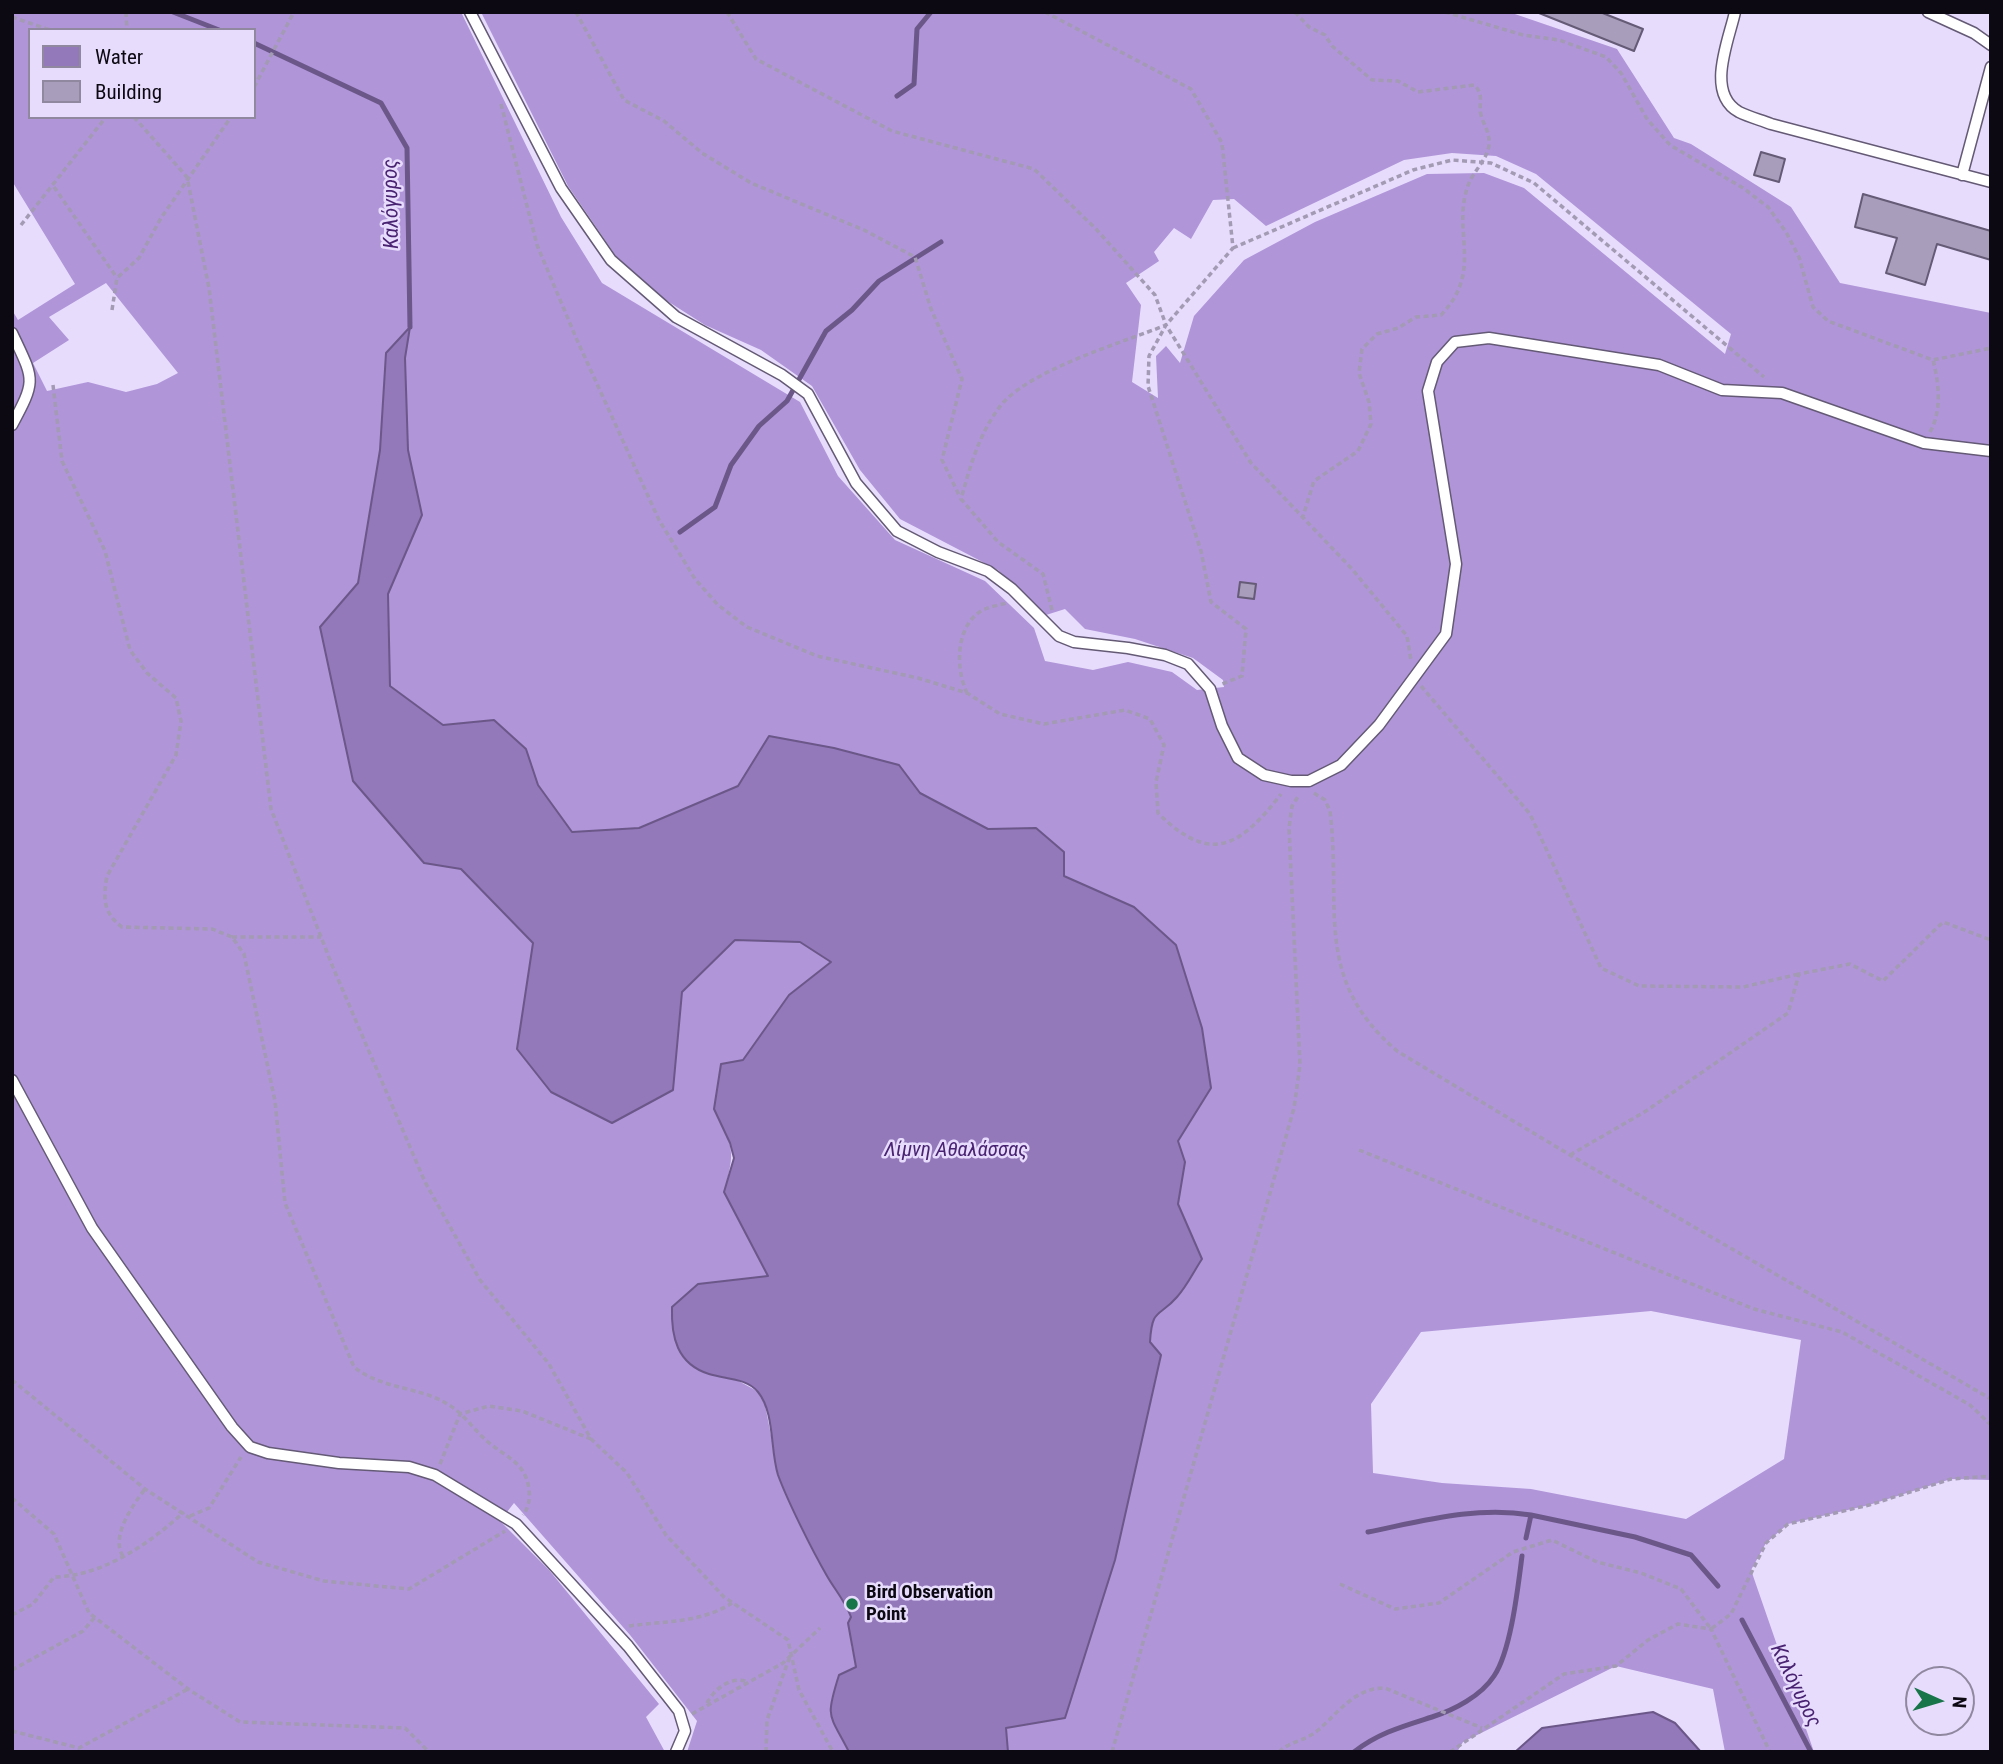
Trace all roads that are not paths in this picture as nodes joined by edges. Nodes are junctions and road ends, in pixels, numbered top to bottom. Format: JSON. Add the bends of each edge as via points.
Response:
{"nodes":[{"id":1,"x":470,"y":12,"type":"edge"},
{"id":2,"x":1735,"y":12,"type":"edge"},
{"id":3,"x":1928,"y":12,"type":"edge"},
{"id":4,"x":1991,"y":45,"type":"edge"},
{"id":5,"x":1991,"y":67,"type":"edge"},
{"id":6,"x":1962,"y":174,"type":"junction"},
{"id":7,"x":1991,"y":182,"type":"edge"},
{"id":8,"x":12,"y":333,"type":"edge"},
{"id":9,"x":12,"y":425,"type":"edge"},
{"id":10,"x":1991,"y":451,"type":"edge"},
{"id":11,"x":12,"y":1080,"type":"edge"},
{"id":12,"x":676,"y":1752,"type":"edge"}],
"edges":[{"from":1,"to":10,"type":"lane","via":[[561,188],[611,260],[676,317],[808,394],[856,483],[897,531],[988,570],[1059,636],[1165,655],[1188,664],[1210,689],[1238,758],[1264,775],[1291,781],[1315,779],[1341,765],[1380,725],[1446,634],[1456,564],[1428,391],[1437,362],[1455,342],[1489,338],[1659,365],[1722,390],[1782,393],[1924,443]]},
{"from":2,"to":6,"type":"lane","via":[[1721,86],[1737,111]]},
{"from":3,"to":4,"type":"lane"},
{"from":5,"to":6,"type":"lane"},
{"from":6,"to":7,"type":"lane"},
{"from":8,"to":9,"type":"lane","via":[[32,376],[29,395]]},
{"from":11,"to":12,"type":"lane","via":[[92,1228],[250,1447],[339,1463],[409,1467],[435,1475],[516,1524],[613,1629],[684,1719],[685,1731]]}]}
